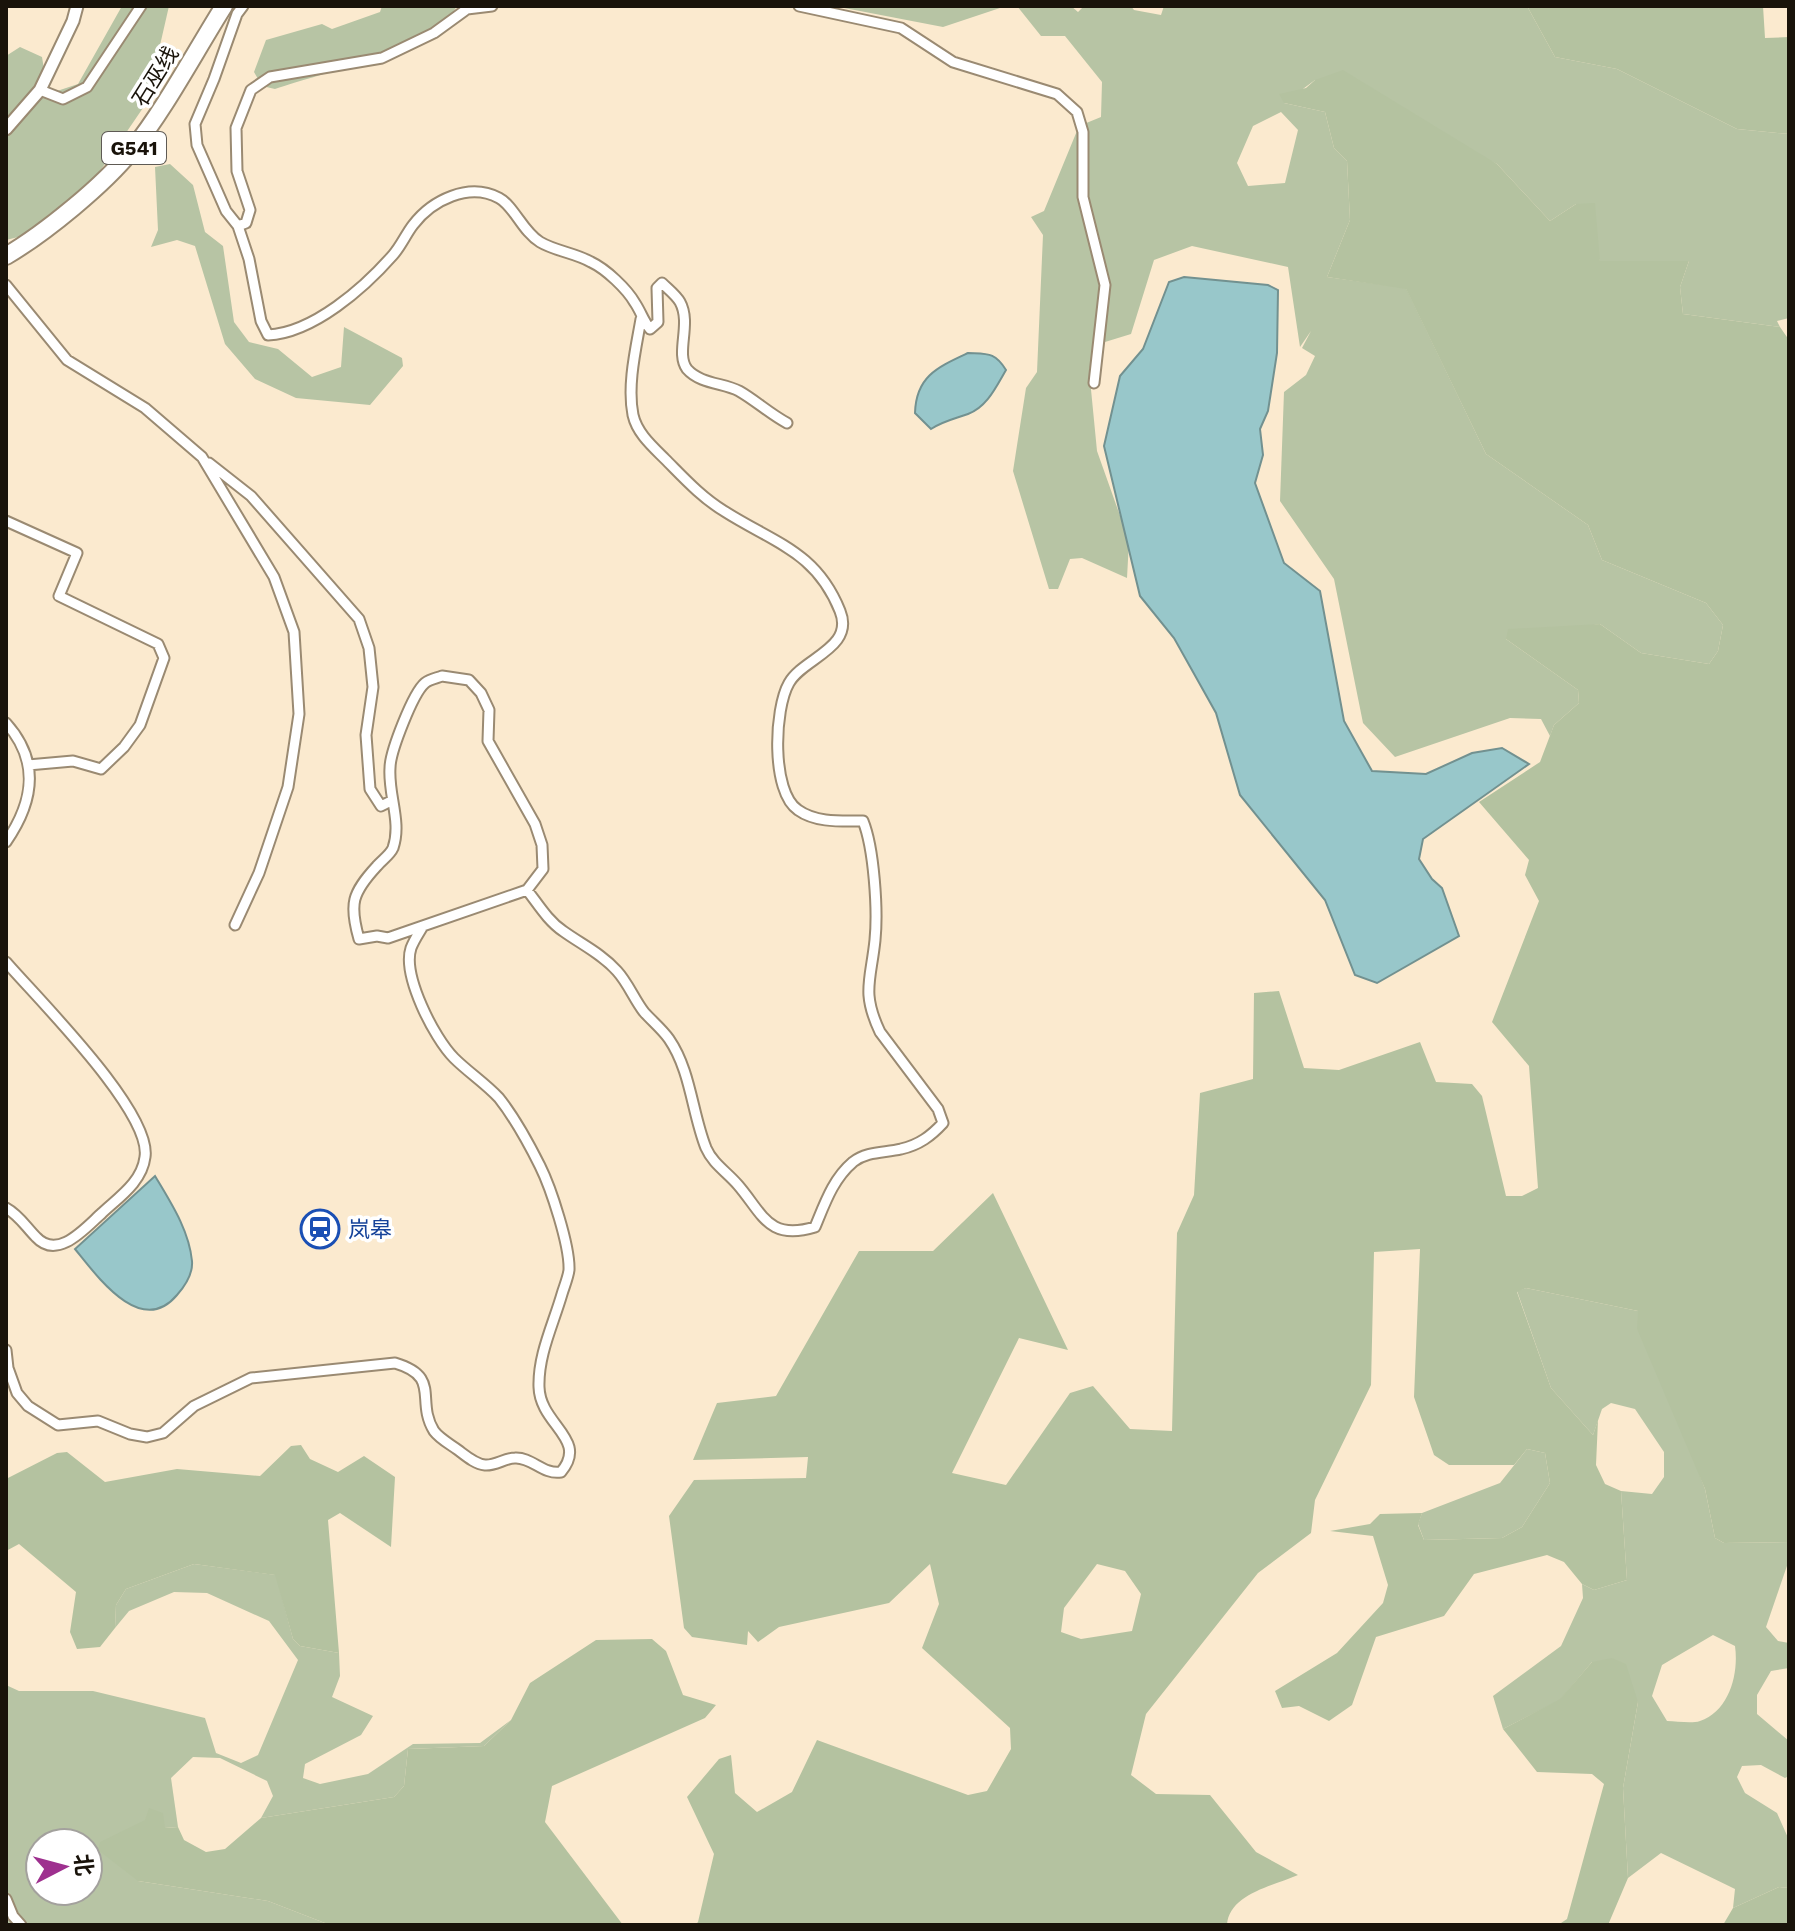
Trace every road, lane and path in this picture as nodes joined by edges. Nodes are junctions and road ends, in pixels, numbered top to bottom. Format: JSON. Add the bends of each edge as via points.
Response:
{"nodes":[{"id":1,"x":77,"y":6,"type":"edge"},
{"id":2,"x":141,"y":6,"type":"edge"},
{"id":3,"x":224,"y":6,"type":"edge"},
{"id":4,"x":243,"y":6,"type":"edge"},
{"id":5,"x":492,"y":6,"type":"edge"},
{"id":6,"x":799,"y":6,"type":"edge"},
{"id":7,"x":40,"y":90,"type":"junction"},
{"id":8,"x":6,"y":129,"type":"edge"},
{"id":9,"x":238,"y":226,"type":"junction"},
{"id":10,"x":6,"y":256,"type":"edge"},
{"id":11,"x":6,"y":285,"type":"edge"},
{"id":12,"x":641,"y":319,"type":"junction"},
{"id":13,"x":1094,"y":383,"type":"dead end"},
{"id":14,"x":787,"y":423,"type":"dead end"},
{"id":15,"x":202,"y":457,"type":"junction"},
{"id":16,"x":6,"y":521,"type":"edge"},
{"id":17,"x":6,"y":723,"type":"edge"},
{"id":18,"x":28,"y":765,"type":"junction"},
{"id":19,"x":391,"y":801,"type":"junction"},
{"id":20,"x":6,"y":842,"type":"edge"},
{"id":21,"x":527,"y":890,"type":"junction"},
{"id":22,"x":235,"y":925,"type":"dead end"},
{"id":23,"x":423,"y":926,"type":"junction"},
{"id":24,"x":6,"y":962,"type":"edge"},
{"id":25,"x":6,"y":1208,"type":"edge"},
{"id":26,"x":6,"y":1350,"type":"edge"},
{"id":27,"x":6,"y":1899,"type":"edge"},
{"id":28,"x":21,"y":1925,"type":"edge"}],
"edges":[{"from":1,"to":7,"type":"street"},
{"from":2,"to":7,"type":"street","via":[[87,87],[63,99]]},
{"from":3,"to":10,"type":"highway","name":"石巫线","number":"G541","via":[[122,162]]},
{"from":4,"to":9,"type":"street","via":[[195,124],[197,145]]},
{"from":5,"to":9,"type":"street","via":[[467,9],[434,33],[382,58],[270,77],[251,90],[236,128],[237,171],[250,210],[246,223]]},
{"from":6,"to":13,"type":"street","via":[[901,28],[953,62],[1057,94],[1077,112],[1083,132],[1083,197],[1105,285]]},
{"from":7,"to":8,"type":"street"},
{"from":9,"to":12,"type":"street","via":[[268,335],[285,334],[341,304],[395,254],[414,223],[437,202],[470,191],[500,198],[540,242],[593,262],[627,292]]},
{"from":11,"to":15,"type":"street","via":[[67,360],[145,408]]},
{"from":12,"to":14,"type":"street","via":[[650,329],[658,322],[657,288],[662,283],[680,301],[686,328],[681,353],[687,369],[705,381],[739,391]]},
{"from":12,"to":21,"type":"street","via":[[631,395],[633,418],[644,438],[721,510],[806,558],[842,614],[844,630],[836,644],[798,671],[782,699],[780,783],[798,810],[831,821],[863,821],[875,908],[867,985],[873,1017],[943,1123],[918,1143],[855,1161],[834,1183],[815,1227],[792,1231],[769,1223],[706,1149],[668,1037],[617,971],[548,919]]},
{"from":15,"to":19,"type":"street","via":[[251,496],[359,619],[373,687],[366,735],[370,789],[381,806]]},
{"from":15,"to":22,"type":"street","via":[[274,577],[294,632],[299,714],[288,787]]},
{"from":16,"to":18,"type":"street","via":[[77,553],[59,596],[158,644],[164,658],[140,725],[101,769],[73,761]]},
{"from":17,"to":18,"type":"street"},
{"from":18,"to":20,"type":"street","via":[[25,811]]},
{"from":19,"to":21,"type":"street","via":[[389,765],[414,696],[427,681],[442,676],[469,680],[489,710],[488,741],[542,845],[543,869]]},
{"from":19,"to":23,"type":"street","via":[[397,827],[392,851],[354,896],[353,919],[359,939],[388,938]]},
{"from":21,"to":23,"type":"street"},
{"from":23,"to":26,"type":"street","via":[[410,950],[421,1008],[453,1057],[503,1105],[540,1167],[556,1209],[569,1271],[542,1353],[539,1388],[547,1415],[572,1450],[561,1472],[522,1459],[490,1465],[474,1461],[432,1428],[424,1382],[413,1368],[395,1363],[251,1378],[194,1406],[163,1433],[147,1437],[98,1421],[58,1425],[17,1393]]},
{"from":24,"to":25,"type":"street","via":[[117,1090],[142,1131],[146,1151],[131,1187],[63,1244],[40,1242]]},
{"from":27,"to":28,"type":"street"}]}
